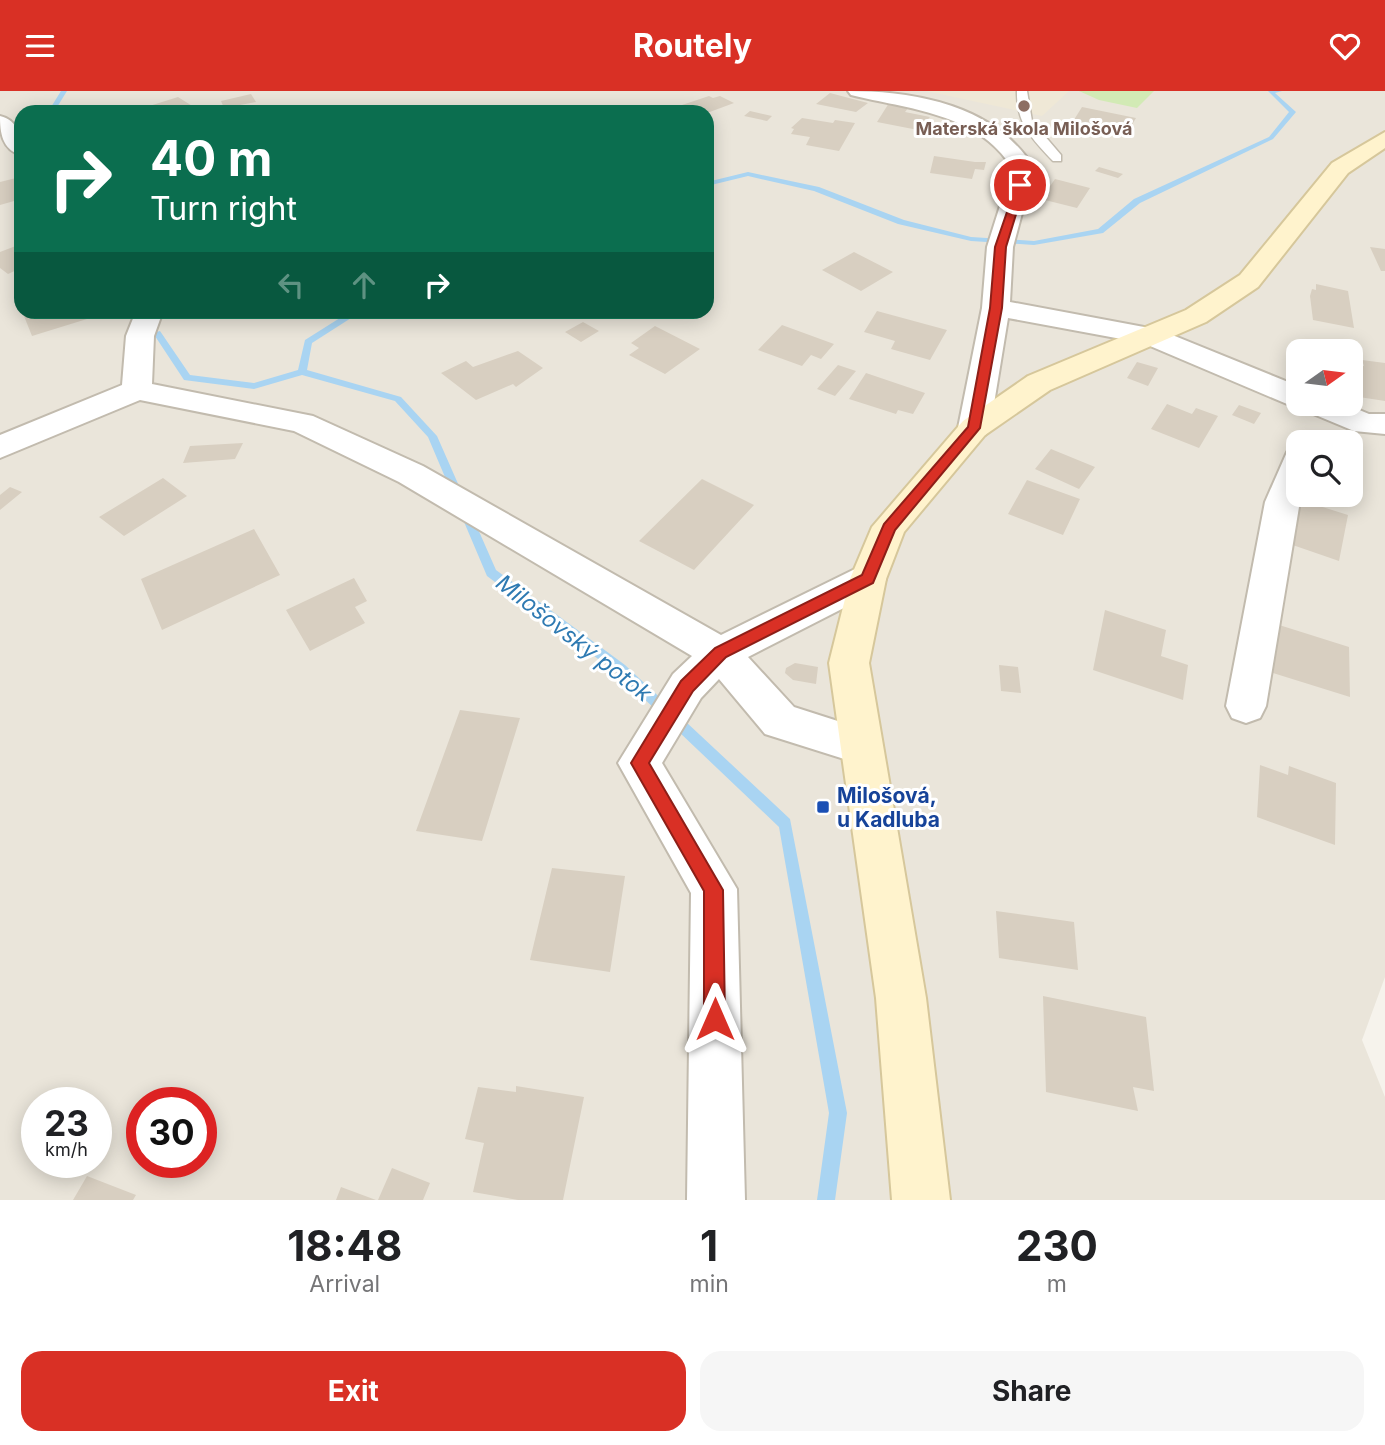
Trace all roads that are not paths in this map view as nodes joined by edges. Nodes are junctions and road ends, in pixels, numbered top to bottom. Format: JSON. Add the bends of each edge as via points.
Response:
{"nodes":[{"id":1,"x":858,"y":91,"type":"edge"},
{"id":2,"x":1022,"y":91,"type":"edge"},
{"id":3,"x":0,"y":122,"type":"edge"},
{"id":4,"x":1385,"y":138,"type":"edge"},
{"id":5,"x":14,"y":139,"type":"edge"},
{"id":6,"x":1057,"y":159,"type":"dead end"},
{"id":7,"x":996,"y":308,"type":"junction"},
{"id":8,"x":145,"y":324,"type":"edge"},
{"id":9,"x":1150,"y":337,"type":"junction"},
{"id":10,"x":137,"y":390,"type":"junction"},
{"id":11,"x":1286,"y":393,"type":"edge"},
{"id":12,"x":1347,"y":417,"type":"edge"},
{"id":13,"x":1385,"y":424,"type":"edge"},
{"id":14,"x":974,"y":428,"type":"junction"},
{"id":15,"x":0,"y":447,"type":"edge"},
{"id":16,"x":1286,"y":492,"type":"edge"},
{"id":17,"x":868,"y":579,"type":"junction"},
{"id":18,"x":720,"y":653,"type":"junction"},
{"id":19,"x":1246,"y":706,"type":"dead end"},
{"id":20,"x":860,"y":746,"type":"junction"},
{"id":21,"x":716,"y":1200,"type":"edge"},
{"id":22,"x":921,"y":1200,"type":"edge"}],
"edges":[{"from":1,"to":7,"type":"street","via":[[952,114],[1018,155],[1023,168],[1003,237]]},
{"from":2,"to":6,"type":"lane","via":[[1020,112],[1025,123]]},
{"from":3,"to":5,"type":"street"},
{"from":4,"to":9,"type":"street","via":[[1340,169],[1249,281],[1196,316]]},
{"from":7,"to":9,"type":"street"},
{"from":7,"to":14,"type":"street"},
{"from":8,"to":10,"type":"street"},
{"from":9,"to":11,"type":"street"},
{"from":9,"to":14,"type":"street","via":[[1038,383]]},
{"from":10,"to":15,"type":"street"},
{"from":10,"to":18,"type":"street","via":[[302,423],[411,474]]},
{"from":12,"to":13,"type":"street","via":[[1365,424]]},
{"from":14,"to":17,"type":"street","via":[[889,527]]},
{"from":16,"to":19,"type":"street"},
{"from":17,"to":18,"type":"street"},
{"from":17,"to":20,"type":"street","via":[[849,663]]},
{"from":18,"to":20,"type":"street","via":[[780,722]]},
{"from":18,"to":21,"type":"street","via":[[687,686],[639,763],[713,890]]},
{"from":20,"to":22,"type":"street","via":[[901,998]]}]}
